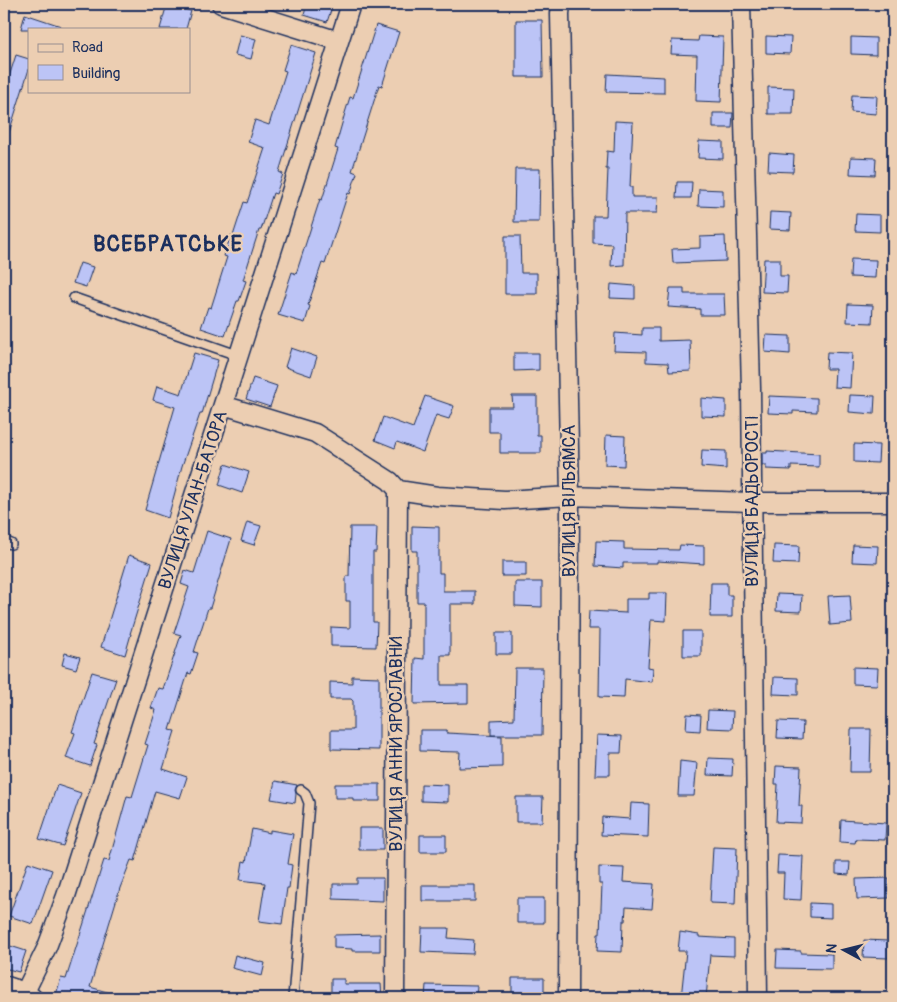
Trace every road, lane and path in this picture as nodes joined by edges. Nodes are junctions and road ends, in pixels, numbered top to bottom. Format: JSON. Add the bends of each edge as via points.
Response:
{"nodes":[{"id":1,"x":221,"y":4,"type":"edge"},
{"id":2,"x":351,"y":4,"type":"edge"},
{"id":3,"x":561,"y":4,"type":"edge"},
{"id":4,"x":741,"y":4,"type":"edge"},
{"id":5,"x":339,"y":41,"type":"junction"},
{"id":6,"x":74,"y":298,"type":"dead end"},
{"id":7,"x":240,"y":356,"type":"junction"},
{"id":8,"x":223,"y":405,"type":"junction"},
{"id":9,"x":398,"y":490,"type":"junction"},
{"id":10,"x":570,"y":496,"type":"junction"},
{"id":11,"x":751,"y":502,"type":"junction"},
{"id":12,"x":893,"y":502,"type":"edge"},
{"id":13,"x":301,"y":790,"type":"dead end"},
{"id":14,"x":4,"y":985,"type":"edge"},
{"id":15,"x":29,"y":995,"type":"edge"},
{"id":16,"x":294,"y":998,"type":"edge"},
{"id":17,"x":395,"y":998,"type":"edge"},
{"id":18,"x":568,"y":998,"type":"edge"},
{"id":19,"x":758,"y":998,"type":"edge"}],
"edges":[{"from":1,"to":5,"type":"street"},
{"from":2,"to":5,"type":"street","name":"ВУЛИЦЯ УЛАН-БАТОРА"},
{"from":3,"to":10,"type":"street","name":"ВУЛИЦЯ ВІЛЬЯМСА"},
{"from":4,"to":11,"type":"street","name":"ВУЛИЦЯ БАДЬОРОСТІ"},
{"from":5,"to":7,"type":"street","name":"ВУЛИЦЯ УЛАН-БАТОРА"},
{"from":6,"to":7,"type":"lane"},
{"from":7,"to":8,"type":"street","name":"ВУЛИЦЯ УЛАН-БАТОРА"},
{"from":8,"to":9,"type":"street","via":[[315,433],[390,481]]},
{"from":8,"to":15,"type":"street","name":"ВУЛИЦЯ УЛАН-БАТОРА","via":[[66,896]]},
{"from":9,"to":10,"type":"street","via":[[505,500]]},
{"from":9,"to":17,"type":"street","name":"ВУЛИЦЯ АННИ ЯРОСЛАВНИ"},
{"from":10,"to":11,"type":"street"},
{"from":10,"to":18,"type":"street","name":"ВУЛИЦЯ ВІЛЬЯМСА"},
{"from":11,"to":12,"type":"street"},
{"from":11,"to":19,"type":"street","name":"ВУЛИЦЯ БАДЬОРОСТІ"},
{"from":13,"to":16,"type":"lane","via":[[309,804]]},
{"from":14,"to":15,"type":"street"}]}
